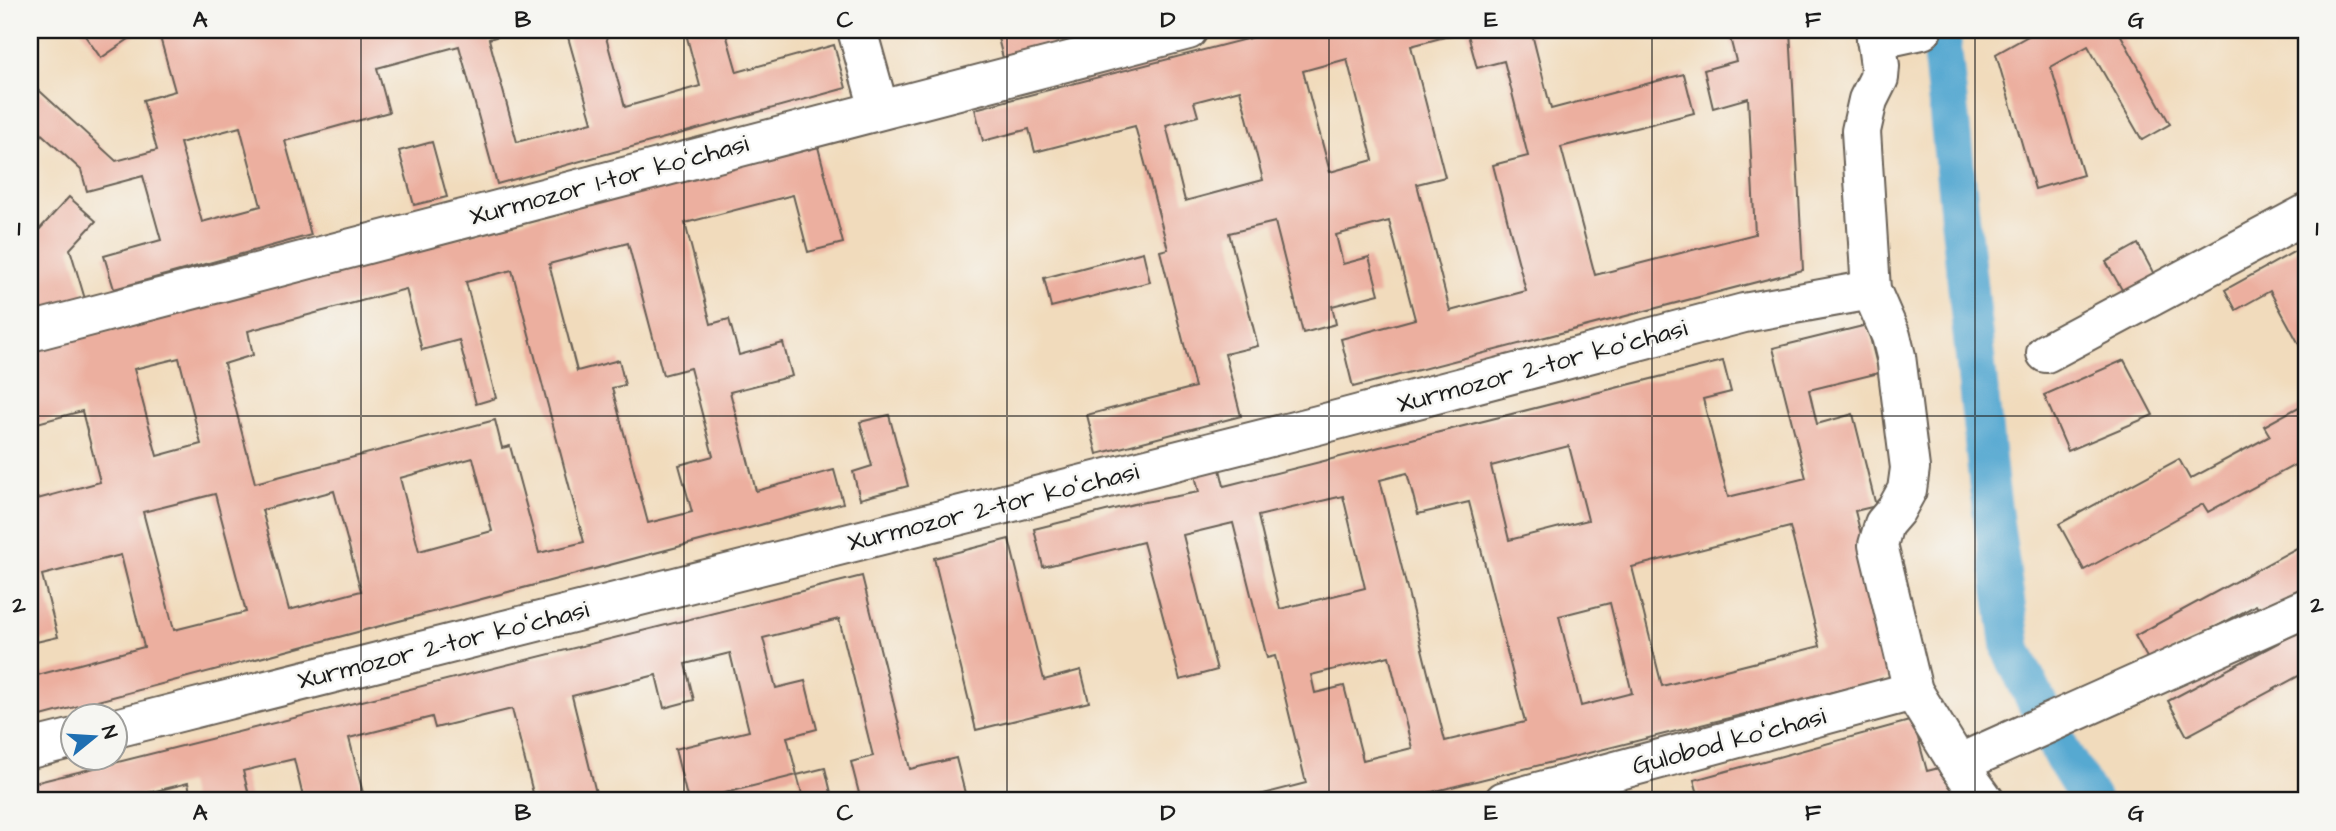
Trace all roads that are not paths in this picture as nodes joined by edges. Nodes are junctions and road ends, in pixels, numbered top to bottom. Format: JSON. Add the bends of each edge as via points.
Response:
{"nodes":[{"id":1,"x":857,"y":30,"type":"edge"},
{"id":2,"x":1188,"y":30,"type":"edge"},
{"id":3,"x":1892,"y":34,"type":"edge"},
{"id":4,"x":879,"y":109,"type":"junction"},
{"id":5,"x":2306,"y":214,"type":"edge"},
{"id":6,"x":1871,"y":290,"type":"junction"},
{"id":7,"x":30,"y":332,"type":"edge"},
{"id":8,"x":2046,"y":353,"type":"dead end"},
{"id":9,"x":2306,"y":608,"type":"edge"},
{"id":10,"x":1913,"y":691,"type":"junction"},
{"id":11,"x":130,"y":724,"type":"edge"},
{"id":12,"x":60,"y":742,"type":"edge"},
{"id":13,"x":30,"y":749,"type":"edge"},
{"id":14,"x":1970,"y":759,"type":"junction"},
{"id":15,"x":1504,"y":801,"type":"edge"},
{"id":16,"x":1985,"y":801,"type":"edge"}],
"edges":[{"from":1,"to":4,"type":"street"},
{"from":2,"to":4,"type":"street","name":"Xurmozor 1-tor koʻchasi"},
{"from":3,"to":6,"type":"street","via":[[1861,131]]},
{"from":4,"to":7,"type":"street","name":"Xurmozor 1-tor koʻchasi"},
{"from":5,"to":8,"type":"street"},
{"from":6,"to":10,"type":"street","via":[[1896,356],[1910,468],[1907,490],[1884,524],[1878,545]]},
{"from":6,"to":11,"type":"street","name":"Xurmozor 2-tor koʻchasi","via":[[1744,313]]},
{"from":9,"to":14,"type":"street"},
{"from":10,"to":14,"type":"street"},
{"from":10,"to":15,"type":"street","name":"Gulobod koʻchasi"},
{"from":12,"to":13,"type":"street"},
{"from":14,"to":16,"type":"street"}]}
